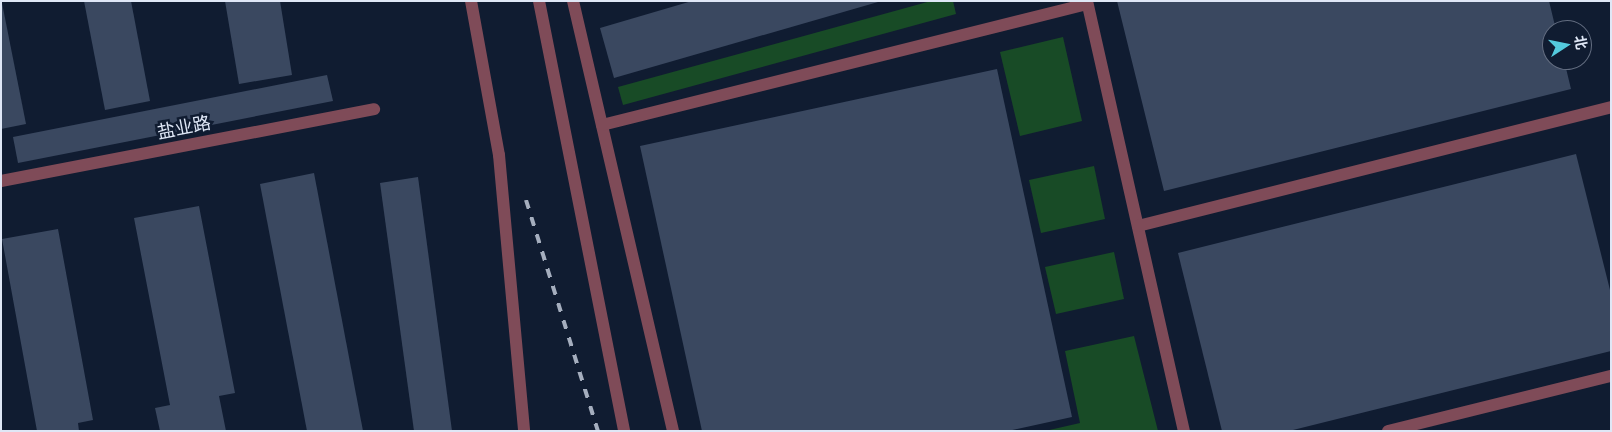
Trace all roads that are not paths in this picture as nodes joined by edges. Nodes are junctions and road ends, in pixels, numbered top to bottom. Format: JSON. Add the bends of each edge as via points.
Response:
{"nodes":[{"id":1,"x":471,"y":1,"type":"edge"},
{"id":2,"x":539,"y":1,"type":"edge"},
{"id":3,"x":573,"y":1,"type":"edge"},
{"id":4,"x":1087,"y":2,"type":"edge"},
{"id":5,"x":1611,"y":107,"type":"edge"},
{"id":6,"x":374,"y":109,"type":"dead end"},
{"id":7,"x":602,"y":125,"type":"junction"},
{"id":8,"x":1,"y":180,"type":"edge"},
{"id":9,"x":1138,"y":226,"type":"junction"},
{"id":10,"x":1611,"y":376,"type":"edge"},
{"id":11,"x":524,"y":431,"type":"edge"},
{"id":12,"x":624,"y":431,"type":"edge"},
{"id":13,"x":673,"y":431,"type":"edge"},
{"id":14,"x":1184,"y":431,"type":"edge"},
{"id":15,"x":1388,"y":431,"type":"edge"}],
"edges":[{"from":1,"to":11,"type":"street","via":[[499,155]]},
{"from":2,"to":12,"type":"street"},
{"from":3,"to":7,"type":"street"},
{"from":4,"to":7,"type":"street"},
{"from":4,"to":9,"type":"street"},
{"from":5,"to":9,"type":"street"},
{"from":6,"to":8,"type":"street","name":"盐业路"},
{"from":7,"to":13,"type":"street"},
{"from":9,"to":14,"type":"street"},
{"from":10,"to":15,"type":"street"}]}
